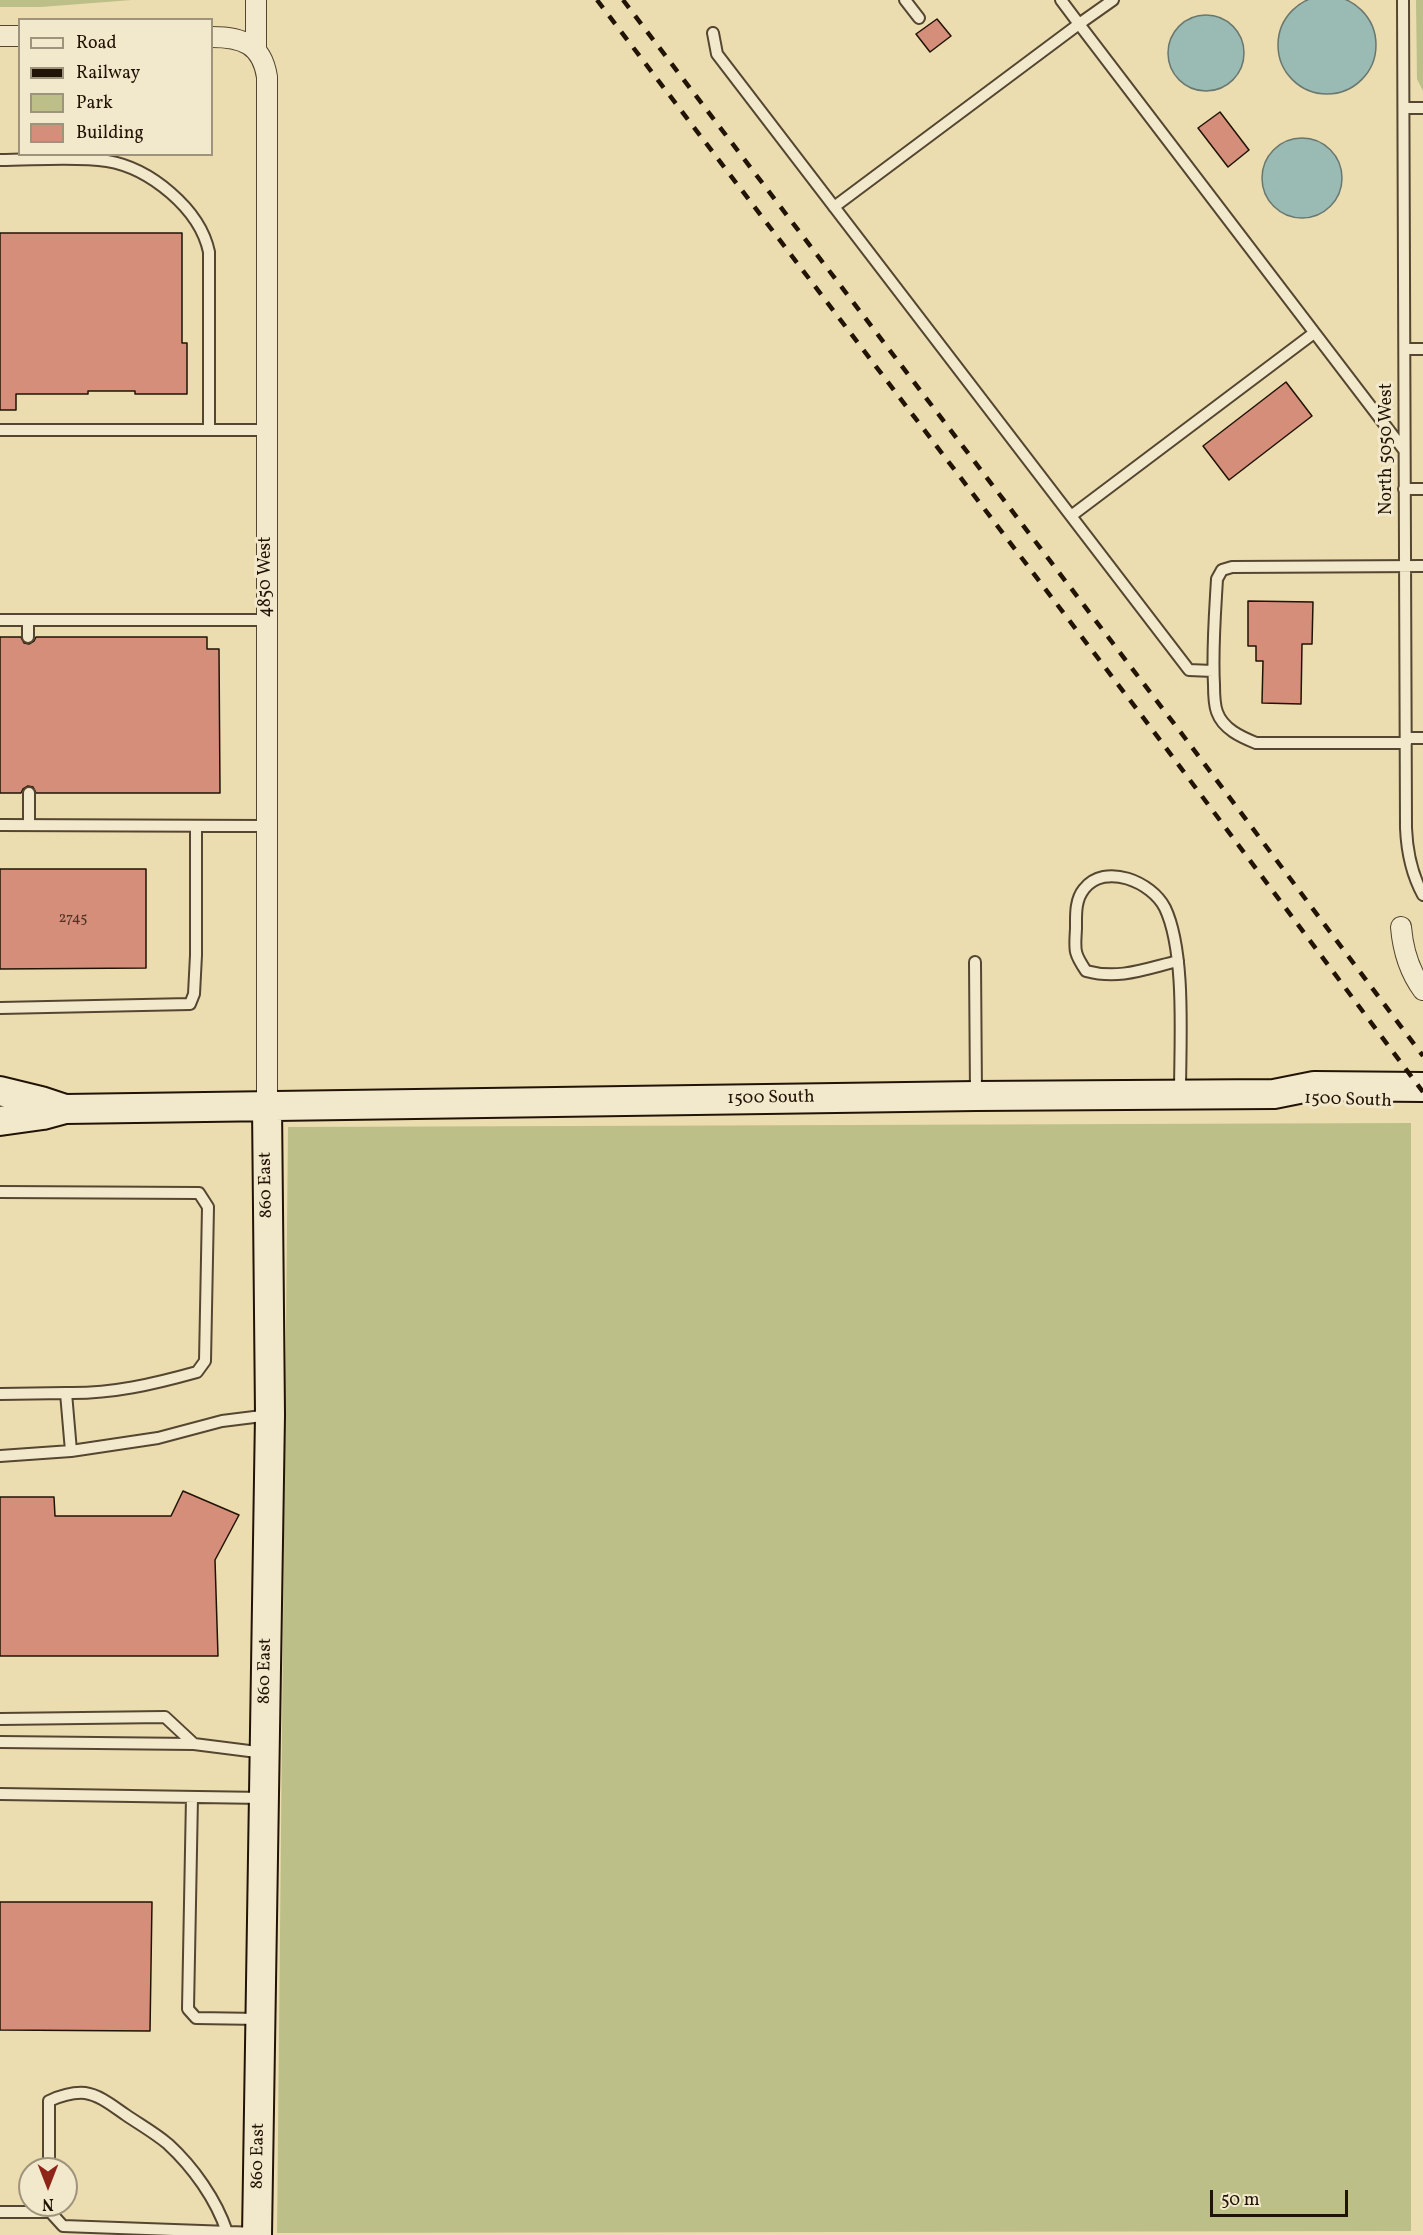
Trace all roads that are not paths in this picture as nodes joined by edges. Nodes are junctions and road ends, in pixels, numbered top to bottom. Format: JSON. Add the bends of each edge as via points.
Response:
{"nodes":[{"id":1,"x":256,"y":0,"type":"edge"},
{"id":2,"x":905,"y":0,"type":"edge"},
{"id":3,"x":1061,"y":0,"type":"edge"},
{"id":4,"x":1113,"y":0,"type":"edge"},
{"id":5,"x":1403,"y":0,"type":"edge"},
{"id":6,"x":919,"y":18,"type":"dead end"},
{"id":7,"x":1079,"y":24,"type":"junction"},
{"id":8,"x":713,"y":33,"type":"dead end"},
{"id":9,"x":0,"y":36,"type":"edge"},
{"id":10,"x":18,"y":36,"type":"edge"},
{"id":11,"x":213,"y":37,"type":"edge"},
{"id":12,"x":256,"y":50,"type":"junction"},
{"id":13,"x":1404,"y":108,"type":"junction"},
{"id":14,"x":1423,"y":108,"type":"edge"},
{"id":15,"x":0,"y":160,"type":"edge"},
{"id":16,"x":834,"y":207,"type":"junction"},
{"id":17,"x":1314,"y":333,"type":"junction"},
{"id":18,"x":1405,"y":349,"type":"junction"},
{"id":19,"x":1423,"y":349,"type":"edge"},
{"id":20,"x":0,"y":430,"type":"edge"},
{"id":21,"x":209,"y":430,"type":"junction"},
{"id":22,"x":267,"y":430,"type":"junction"},
{"id":23,"x":1404,"y":451,"type":"junction"},
{"id":24,"x":1404,"y":489,"type":"junction"},
{"id":25,"x":1423,"y":489,"type":"edge"},
{"id":26,"x":1071,"y":516,"type":"junction"},
{"id":27,"x":1404,"y":566,"type":"junction"},
{"id":28,"x":1423,"y":566,"type":"edge"},
{"id":29,"x":0,"y":620,"type":"edge"},
{"id":30,"x":28,"y":620,"type":"junction"},
{"id":31,"x":267,"y":621,"type":"junction"},
{"id":32,"x":28,"y":637,"type":"dead end"},
{"id":33,"x":1213,"y":671,"type":"junction"},
{"id":34,"x":1423,"y":738,"type":"edge"},
{"id":35,"x":1406,"y":741,"type":"junction"},
{"id":36,"x":29,"y":793,"type":"dead end"},
{"id":37,"x":0,"y":825,"type":"edge"},
{"id":38,"x":29,"y":825,"type":"junction"},
{"id":39,"x":196,"y":826,"type":"junction"},
{"id":40,"x":267,"y":826,"type":"junction"},
{"id":41,"x":1423,"y":895,"type":"edge"},
{"id":42,"x":1401,"y":927,"type":"dead end"},
{"id":43,"x":1178,"y":961,"type":"junction"},
{"id":44,"x":975,"y":962,"type":"dead end"},
{"id":45,"x":1423,"y":990,"type":"edge"},
{"id":46,"x":0,"y":1008,"type":"edge"},
{"id":47,"x":1423,"y":1087,"type":"edge"},
{"id":48,"x":0,"y":1091,"type":"edge"},
{"id":49,"x":1180,"y":1094,"type":"junction"},
{"id":50,"x":1274,"y":1094,"type":"junction"},
{"id":51,"x":976,"y":1096,"type":"junction"},
{"id":52,"x":1423,"y":1104,"type":"edge"},
{"id":53,"x":267,"y":1106,"type":"junction"},
{"id":54,"x":65,"y":1109,"type":"junction"},
{"id":55,"x":0,"y":1121,"type":"edge"},
{"id":56,"x":0,"y":1192,"type":"edge"},
{"id":57,"x":66,"y":1393,"type":"junction"},
{"id":58,"x":0,"y":1394,"type":"edge"},
{"id":59,"x":270,"y":1415,"type":"junction"},
{"id":60,"x":71,"y":1451,"type":"junction"},
{"id":61,"x":0,"y":1456,"type":"edge"},
{"id":62,"x":0,"y":1719,"type":"edge"},
{"id":63,"x":0,"y":1742,"type":"edge"},
{"id":64,"x":194,"y":1744,"type":"junction"},
{"id":65,"x":265,"y":1753,"type":"junction"},
{"id":66,"x":0,"y":1794,"type":"edge"},
{"id":67,"x":192,"y":1797,"type":"junction"},
{"id":68,"x":264,"y":1798,"type":"junction"},
{"id":69,"x":261,"y":2019,"type":"junction"},
{"id":70,"x":48,"y":2157,"type":"edge"},
{"id":71,"x":18,"y":2211,"type":"edge"},
{"id":72,"x":0,"y":2212,"type":"edge"},
{"id":73,"x":57,"y":2217,"type":"edge"},
{"id":74,"x":227,"y":2232,"type":"junction"},
{"id":75,"x":257,"y":2234,"type":"edge"}],
"edges":[{"from":1,"to":12,"type":"street"},
{"from":2,"to":6,"type":"lane"},
{"from":3,"to":7,"type":"lane"},
{"from":4,"to":7,"type":"lane"},
{"from":5,"to":13,"type":"lane","name":"North 5050 West"},
{"from":7,"to":16,"type":"lane"},
{"from":7,"to":17,"type":"lane"},
{"from":8,"to":16,"type":"lane","via":[[717,54]]},
{"from":9,"to":10,"type":"street"},
{"from":11,"to":12,"type":"street","via":[[242,40]]},
{"from":12,"to":22,"type":"street","name":"4850 West","via":[[267,77]]},
{"from":13,"to":14,"type":"lane"},
{"from":13,"to":18,"type":"lane","name":"North 5050 West"},
{"from":15,"to":21,"type":"lane","via":[[117,163],[170,192],[199,225],[209,252]]},
{"from":16,"to":26,"type":"lane"},
{"from":17,"to":23,"type":"lane"},
{"from":17,"to":26,"type":"lane"},
{"from":18,"to":19,"type":"lane"},
{"from":18,"to":23,"type":"lane","name":"North 5050 West"},
{"from":20,"to":21,"type":"lane"},
{"from":21,"to":22,"type":"lane"},
{"from":22,"to":31,"type":"street","name":"4850 West"},
{"from":23,"to":24,"type":"lane","name":"North 5050 West"},
{"from":24,"to":25,"type":"lane"},
{"from":24,"to":27,"type":"lane","name":"North 5050 West"},
{"from":26,"to":33,"type":"lane","via":[[1189,670]]},
{"from":27,"to":28,"type":"lane"},
{"from":27,"to":33,"type":"lane","via":[[1222,570],[1217,579]]},
{"from":27,"to":35,"type":"lane","name":"North 5050 West"},
{"from":29,"to":30,"type":"lane"},
{"from":30,"to":31,"type":"lane"},
{"from":30,"to":32,"type":"lane"},
{"from":31,"to":40,"type":"street","name":"4850 West"},
{"from":33,"to":35,"type":"lane","via":[[1217,713],[1239,736],[1256,743]]},
{"from":34,"to":35,"type":"lane"},
{"from":35,"to":41,"type":"lane","name":"North 5050 West","via":[[1407,852]]},
{"from":36,"to":38,"type":"lane"},
{"from":37,"to":38,"type":"lane"},
{"from":38,"to":39,"type":"lane"},
{"from":39,"to":40,"type":"lane"},
{"from":39,"to":46,"type":"lane","via":[[195,965],[190,1004]]},
{"from":40,"to":53,"type":"street","name":"4850 West"},
{"from":42,"to":45,"type":"street","via":[[1407,960]]},
{"from":43,"to":43,"type":"lane","via":[[1164,906],[1137,881],[1113,876],[1097,879],[1084,888],[1077,901],[1075,954],[1086,971],[1122,975]]},
{"from":43,"to":49,"type":"lane"},
{"from":44,"to":51,"type":"lane"},
{"from":47,"to":50,"type":"street","name":"1500 South","via":[[1314,1086]]},
{"from":48,"to":54,"type":"street"},
{"from":49,"to":50,"type":"street","name":"1500 South"},
{"from":49,"to":51,"type":"street","name":"1500 South"},
{"from":50,"to":52,"type":"street","name":"1500 South","via":[[1315,1102]]},
{"from":51,"to":53,"type":"street","name":"1500 South"},
{"from":53,"to":54,"type":"street","name":"1500 South"},
{"from":53,"to":59,"type":"street","name":"860 East"},
{"from":54,"to":55,"type":"street"},
{"from":56,"to":57,"type":"lane","via":[[199,1193],[207,1207],[205,1361],[197,1372],[153,1385]]},
{"from":57,"to":58,"type":"lane"},
{"from":57,"to":60,"type":"lane"},
{"from":59,"to":60,"type":"lane","via":[[222,1420],[158,1438]]},
{"from":59,"to":65,"type":"street","name":"860 East"},
{"from":60,"to":61,"type":"lane"},
{"from":62,"to":64,"type":"lane","via":[[165,1717]]},
{"from":63,"to":64,"type":"lane"},
{"from":64,"to":65,"type":"lane"},
{"from":65,"to":68,"type":"street","name":"860 East"},
{"from":66,"to":67,"type":"lane"},
{"from":67,"to":68,"type":"lane"},
{"from":67,"to":69,"type":"lane","via":[[188,2009],[196,2018]]},
{"from":68,"to":69,"type":"street","name":"860 East"},
{"from":69,"to":75,"type":"street","name":"860 East"},
{"from":70,"to":74,"type":"lane","via":[[50,2101],[63,2095],[86,2093],[104,2100],[167,2143],[186,2162],[222,2216]]},
{"from":71,"to":72,"type":"lane"},
{"from":73,"to":74,"type":"lane","via":[[63,2226]]},
{"from":74,"to":75,"type":"lane"}]}
